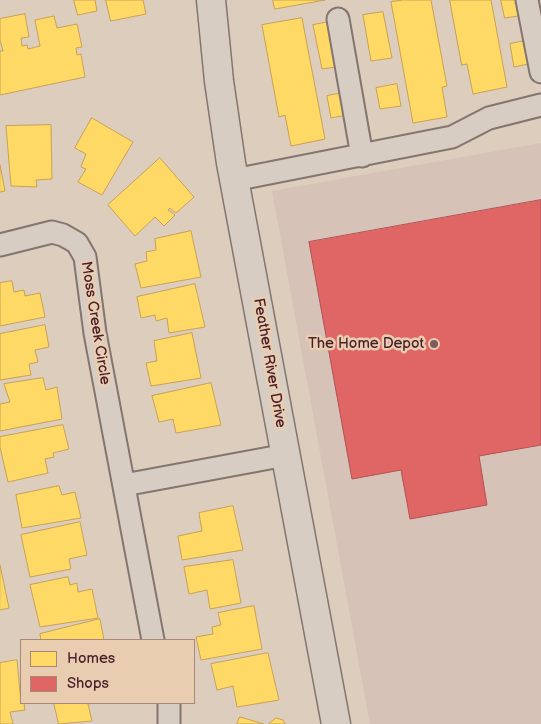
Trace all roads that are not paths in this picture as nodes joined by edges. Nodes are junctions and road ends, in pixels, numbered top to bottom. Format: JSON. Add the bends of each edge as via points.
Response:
{"nodes":[{"id":1,"x":211,"y":0,"type":"edge"},
{"id":2,"x":527,"y":0,"type":"edge"},
{"id":3,"x":338,"y":19,"type":"dead end"},
{"id":4,"x":541,"y":72,"type":"edge"},
{"id":5,"x":541,"y":105,"type":"edge"},
{"id":6,"x":362,"y":156,"type":"junction"},
{"id":7,"x":234,"y":180,"type":"junction"},
{"id":8,"x":0,"y":245,"type":"edge"},
{"id":9,"x":286,"y":455,"type":"junction"},
{"id":10,"x":124,"y":486,"type":"junction"},
{"id":11,"x":153,"y":639,"type":"edge"},
{"id":12,"x":169,"y":704,"type":"edge"},
{"id":13,"x":169,"y":724,"type":"edge"},
{"id":14,"x":336,"y":724,"type":"edge"}],
"edges":[{"from":1,"to":7,"type":"street","name":"Feather River Drive"},
{"from":2,"to":4,"type":"street"},
{"from":3,"to":6,"type":"street"},
{"from":5,"to":6,"type":"street","via":[[489,118],[452,137]]},
{"from":6,"to":7,"type":"street"},
{"from":7,"to":9,"type":"street","name":"Feather River Drive"},
{"from":8,"to":10,"type":"street","name":"Moss Creek Circle","via":[[52,232],[63,234],[82,250]]},
{"from":9,"to":10,"type":"street"},
{"from":9,"to":14,"type":"street","name":"Feather River Drive"},
{"from":10,"to":11,"type":"street","name":"Moss Creek Circle"},
{"from":12,"to":13,"type":"street"}]}
